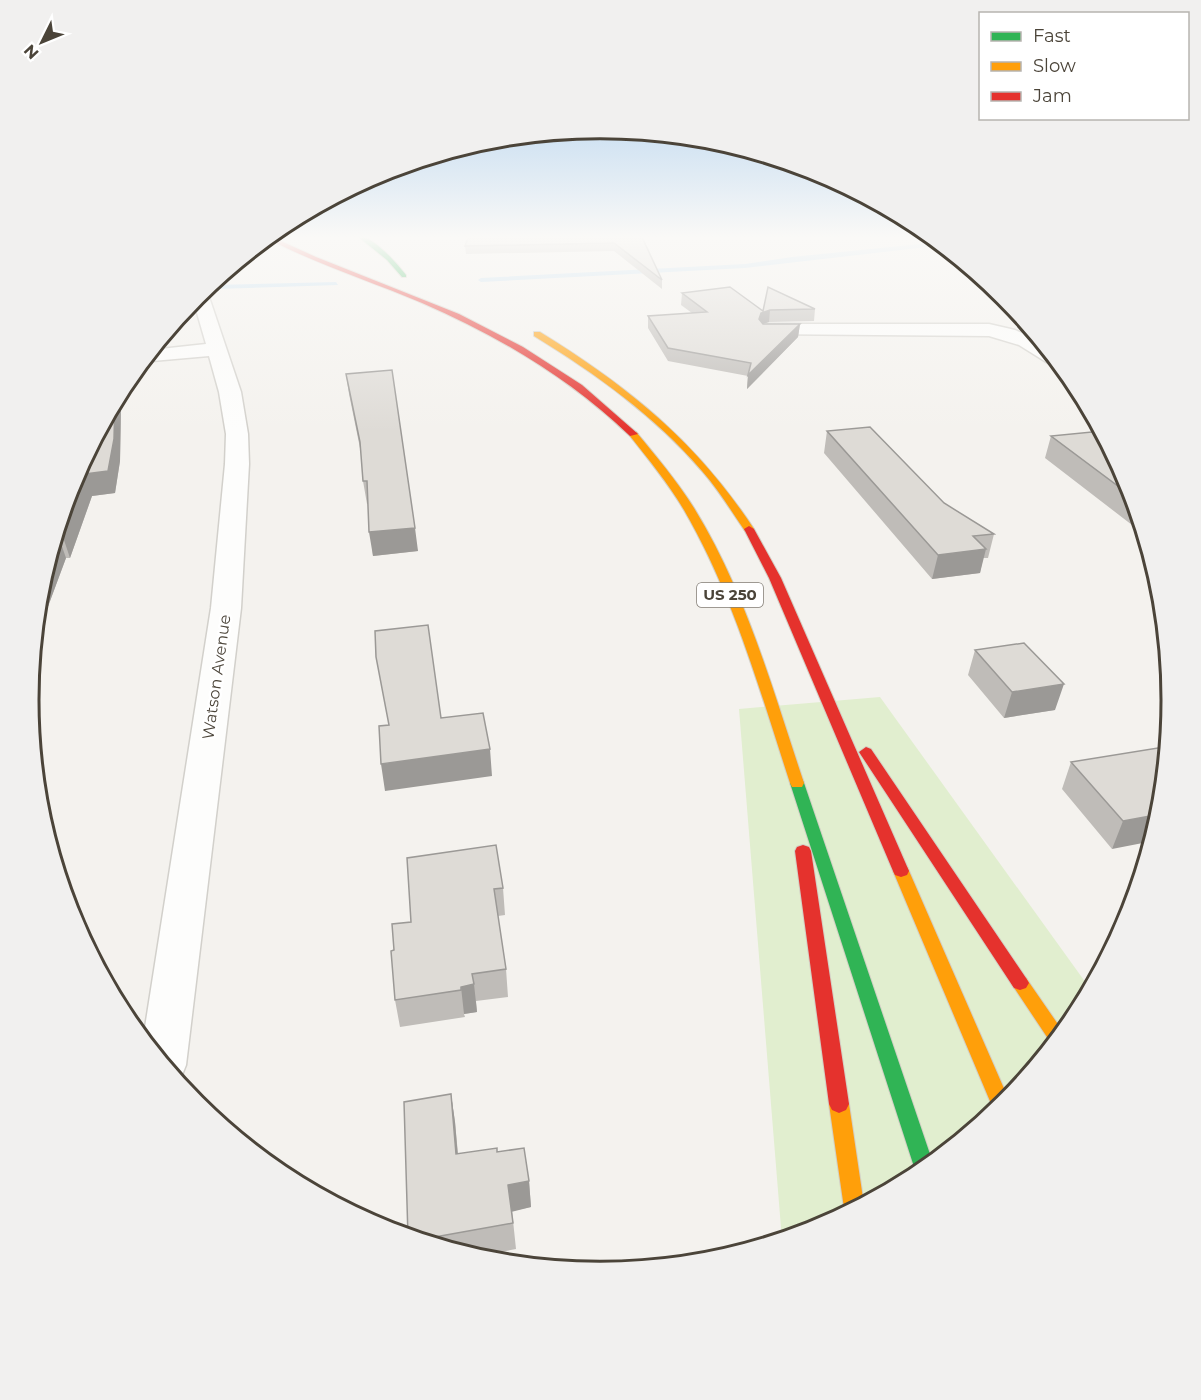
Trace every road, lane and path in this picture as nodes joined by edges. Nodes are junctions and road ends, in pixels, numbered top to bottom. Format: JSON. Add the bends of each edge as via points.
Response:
{"nodes":[{"id":1,"x":422,"y":300,"type":"edge"},
{"id":2,"x":203,"y":303,"type":"edge"},
{"id":3,"x":527,"y":328,"type":"dead end"},
{"id":4,"x":769,"y":330,"type":"edge"},
{"id":5,"x":1036,"y":346,"type":"edge"},
{"id":6,"x":215,"y":349,"type":"junction"},
{"id":7,"x":157,"y":356,"type":"edge"},
{"id":8,"x":819,"y":681,"type":"junction"},
{"id":9,"x":792,"y":766,"type":"junction"},
{"id":10,"x":1053,"y":1032,"type":"edge"},
{"id":11,"x":165,"y":1054,"type":"edge"},
{"id":12,"x":998,"y":1097,"type":"edge"},
{"id":13,"x":922,"y":1160,"type":"edge"},
{"id":14,"x":853,"y":1202,"type":"edge"}],
"edges":[{"from":1,"to":9,"type":"main road","number":"US 250","via":[[512,342],[579,387],[618,420],[659,465],[701,529],[733,602]]},
{"from":2,"to":6,"type":"street","name":"Watson Avenue"},
{"from":3,"to":8,"type":"main road","number":"US 250","via":[[579,358],[640,402],[708,471],[743,520],[775,578]]},
{"from":4,"to":5,"type":"street","via":[[989,330],[1010,333]]},
{"from":6,"to":7,"type":"street"},
{"from":6,"to":11,"type":"street","name":"Watson Avenue","via":[[230,392],[237,464],[226,608]]},
{"from":8,"to":10,"type":"main road"},
{"from":8,"to":12,"type":"main road","number":"US 250"},
{"from":9,"to":13,"type":"main road","number":"US 250"},
{"from":9,"to":14,"type":"main road"}]}
